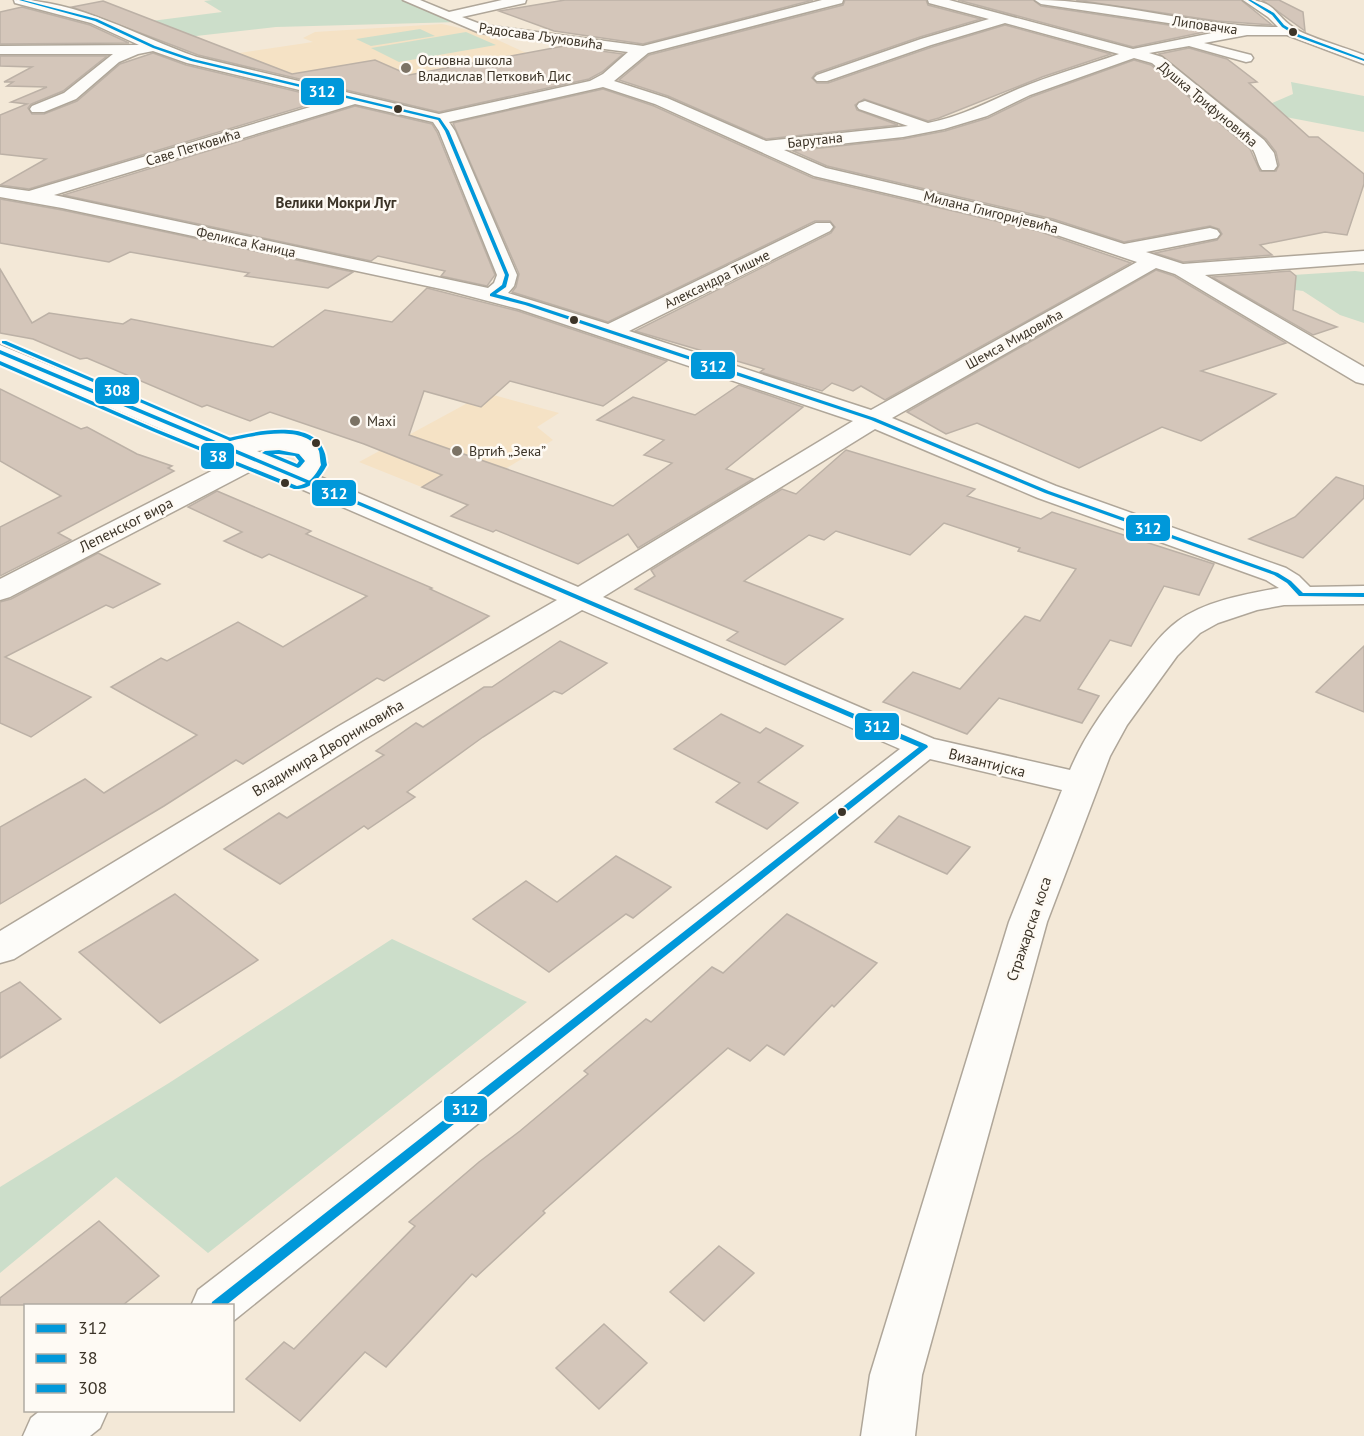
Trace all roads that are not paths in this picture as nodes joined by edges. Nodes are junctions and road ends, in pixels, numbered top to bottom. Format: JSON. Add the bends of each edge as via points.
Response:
{"nodes":[{"id":1,"x":20,"y":0,"type":"edge"},
{"id":2,"x":409,"y":0,"type":"edge"},
{"id":3,"x":520,"y":0,"type":"edge"},
{"id":4,"x":837,"y":0,"type":"edge"},
{"id":5,"x":934,"y":0,"type":"edge"},
{"id":6,"x":1041,"y":0,"type":"edge"},
{"id":7,"x":1249,"y":0,"type":"edge"},
{"id":8,"x":447,"y":16,"type":"junction"},
{"id":9,"x":1006,"y":19,"type":"junction"},
{"id":10,"x":1247,"y":31,"type":"junction"},
{"id":11,"x":1289,"y":31,"type":"junction"},
{"id":12,"x":1185,"y":42,"type":"junction"},
{"id":13,"x":154,"y":47,"type":"junction"},
{"id":14,"x":0,"y":50,"type":"edge"},
{"id":15,"x":135,"y":50,"type":"junction"},
{"id":16,"x":643,"y":50,"type":"junction"},
{"id":17,"x":1136,"y":53,"type":"junction"},
{"id":18,"x":1246,"y":58,"type":"dead end"},
{"id":19,"x":1364,"y":60,"type":"edge"},
{"id":20,"x":822,"y":78,"type":"dead end"},
{"id":21,"x":603,"y":82,"type":"junction"},
{"id":22,"x":355,"y":99,"type":"junction"},
{"id":23,"x":865,"y":106,"type":"dead end"},
{"id":24,"x":38,"y":109,"type":"dead end"},
{"id":25,"x":439,"y":119,"type":"junction"},
{"id":26,"x":928,"y":128,"type":"junction"},
{"id":27,"x":762,"y":147,"type":"junction"},
{"id":28,"x":1268,"y":166,"type":"dead end"},
{"id":29,"x":0,"y":192,"type":"edge"},
{"id":30,"x":30,"y":196,"type":"junction"},
{"id":31,"x":823,"y":227,"type":"dead end"},
{"id":32,"x":1210,"y":234,"type":"dead end"},
{"id":33,"x":1125,"y":250,"type":"junction"},
{"id":34,"x":1364,"y":257,"type":"edge"},
{"id":35,"x":1155,"y":260,"type":"junction"},
{"id":36,"x":1182,"y":270,"type":"junction"},
{"id":37,"x":492,"y":295,"type":"junction"},
{"id":38,"x":611,"y":331,"type":"junction"},
{"id":39,"x":0,"y":352,"type":"edge"},
{"id":40,"x":1364,"y":377,"type":"edge"},
{"id":41,"x":873,"y":419,"type":"junction"},
{"id":42,"x":241,"y":455,"type":"junction"},
{"id":43,"x":0,"y":591,"type":"edge"},
{"id":44,"x":1301,"y":595,"type":"junction"},
{"id":45,"x":1364,"y":595,"type":"edge"},
{"id":46,"x":580,"y":598,"type":"junction"},
{"id":47,"x":924,"y":747,"type":"junction"},
{"id":48,"x":1082,"y":784,"type":"junction"},
{"id":49,"x":0,"y":948,"type":"edge"},
{"id":50,"x":216,"y":1304,"type":"edge"},
{"id":51,"x":80,"y":1412,"type":"edge"},
{"id":52,"x":50,"y":1436,"type":"edge"},
{"id":53,"x":888,"y":1436,"type":"edge"}],
"edges":[{"from":1,"to":13,"type":"street","via":[[96,20]]},
{"from":2,"to":8,"type":"street","name":"Радосава Љумовића"},
{"from":3,"to":8,"type":"street"},
{"from":4,"to":16,"type":"street","name":"Радосава Љумовића"},
{"from":5,"to":9,"type":"street","name":"Душка Трифуновића"},
{"from":6,"to":10,"type":"street","name":"Липовачка"},
{"from":7,"to":11,"type":"street","via":[[1273,14]]},
{"from":8,"to":16,"type":"street","name":"Радосава Љумовића","via":[[501,33]]},
{"from":9,"to":17,"type":"street","name":"Душка Трифуновића"},
{"from":9,"to":20,"type":"street"},
{"from":10,"to":11,"type":"street","name":"Липовачка"},
{"from":10,"to":12,"type":"street","name":"Барутана"},
{"from":11,"to":19,"type":"street","name":"Липовачка"},
{"from":12,"to":17,"type":"street","name":"Барутана"},
{"from":12,"to":18,"type":"street"},
{"from":13,"to":15,"type":"street"},
{"from":13,"to":22,"type":"street"},
{"from":14,"to":15,"type":"street"},
{"from":15,"to":24,"type":"street","via":[[104,65],[70,96]]},
{"from":16,"to":21,"type":"street","name":"Радосава Љумовића"},
{"from":17,"to":26,"type":"street","name":"Барутана","via":[[1025,92],[962,120]]},
{"from":17,"to":28,"type":"street","name":"Душка Трифуновића","via":[[1164,65],[1242,130],[1265,153]]},
{"from":21,"to":25,"type":"street","name":"Радосава Љумовића"},
{"from":21,"to":27,"type":"street","name":"Милана Глигоријевића","via":[[661,101]]},
{"from":22,"to":25,"type":"street"},
{"from":22,"to":30,"type":"street","name":"Саве Петковића"},
{"from":23,"to":26,"type":"street"},
{"from":25,"to":37,"type":"street","via":[[507,275],[504,286]]},
{"from":26,"to":27,"type":"street","name":"Барутана"},
{"from":27,"to":33,"type":"street","name":"Милана Глигоријевића","via":[[820,172],[1030,221]]},
{"from":29,"to":30,"type":"street","name":"Феликса Каница"},
{"from":30,"to":37,"type":"street","name":"Феликса Каница"},
{"from":31,"to":38,"type":"street","name":"Александра Тишме"},
{"from":32,"to":33,"type":"street"},
{"from":33,"to":35,"type":"street","name":"Милана Глигоријевића"},
{"from":34,"to":36,"type":"street"},
{"from":35,"to":36,"type":"street","name":"Милана Глигоријевића"},
{"from":35,"to":41,"type":"street","name":"Шемса Мидовића"},
{"from":36,"to":40,"type":"street","name":"Милана Глигоријевића"},
{"from":37,"to":38,"type":"street","name":"Феликса Каница"},
{"from":38,"to":41,"type":"street","name":"Феликса Каница"},
{"from":39,"to":42,"type":"street","name":"Византијска"},
{"from":41,"to":44,"type":"street","name":"Феликса Каница","via":[[1047,492],[1276,574]]},
{"from":41,"to":46,"type":"street","name":"Владимира Дворниковића"},
{"from":42,"to":43,"type":"street","name":"Лепенског вира"},
{"from":42,"to":46,"type":"street","name":"Византијска"},
{"from":44,"to":45,"type":"street","name":"Стражарска коса"},
{"from":44,"to":48,"type":"street","name":"Стражарска коса","via":[[1251,602],[1190,627],[1166,649],[1111,723]]},
{"from":46,"to":47,"type":"street","name":"Византијска"},
{"from":46,"to":49,"type":"street","name":"Владимира Дворниковића"},
{"from":47,"to":48,"type":"street","name":"Византијска"},
{"from":47,"to":50,"type":"street"},
{"from":48,"to":53,"type":"street","name":"Стражарска коса","via":[[1028,922],[896,1375]]},
{"from":51,"to":52,"type":"street"}]}
